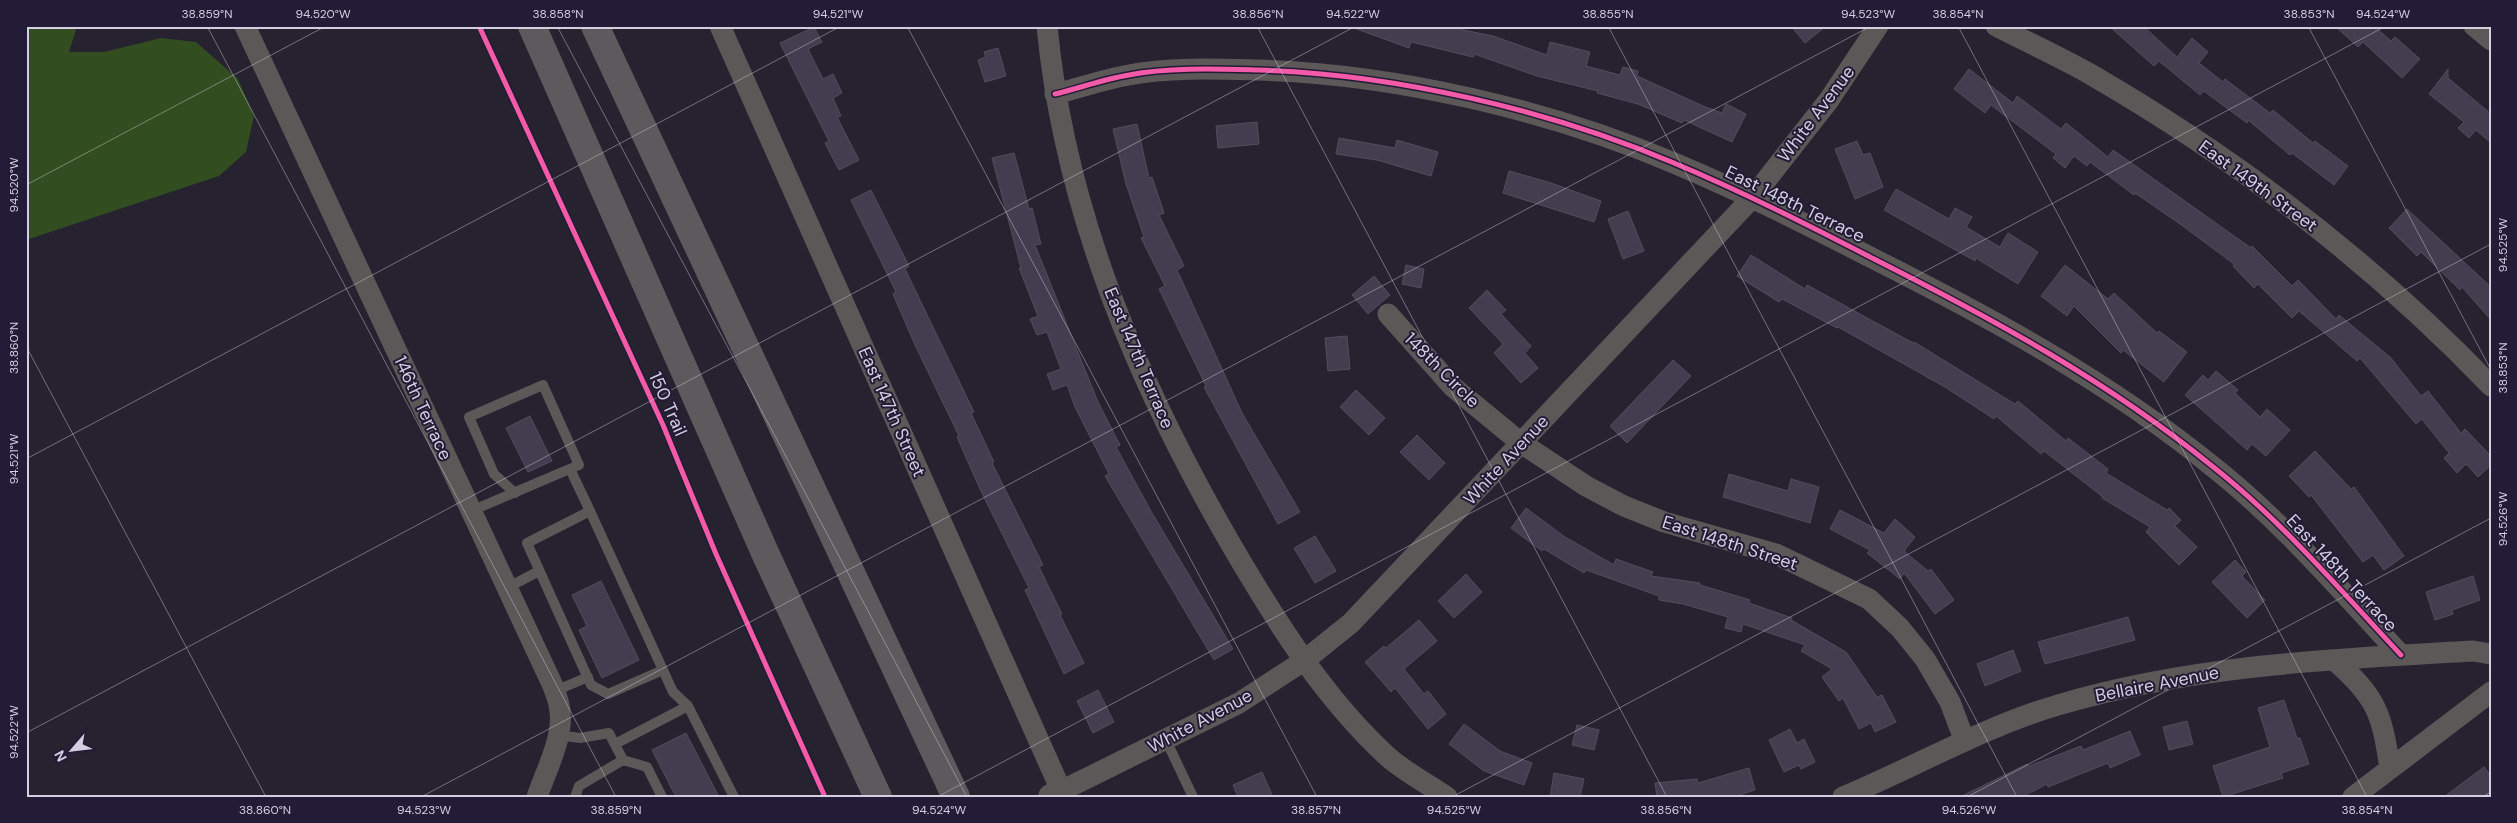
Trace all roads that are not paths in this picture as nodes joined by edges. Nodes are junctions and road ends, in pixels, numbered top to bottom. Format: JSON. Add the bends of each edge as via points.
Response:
{"nodes":[{"id":1,"x":245,"y":26,"type":"edge"},
{"id":2,"x":532,"y":26,"type":"edge"},
{"id":3,"x":596,"y":26,"type":"edge"},
{"id":4,"x":720,"y":26,"type":"edge"},
{"id":5,"x":1047,"y":26,"type":"edge"},
{"id":6,"x":1878,"y":26,"type":"edge"},
{"id":7,"x":1996,"y":26,"type":"edge"},
{"id":8,"x":2474,"y":26,"type":"edge"},
{"id":9,"x":2491,"y":40,"type":"edge"},
{"id":10,"x":1055,"y":94,"type":"junction"},
{"id":11,"x":1753,"y":197,"type":"junction"},
{"id":12,"x":1388,"y":314,"type":"dead end"},
{"id":13,"x":2491,"y":386,"type":"edge"},
{"id":14,"x":1522,"y":443,"type":"junction"},
{"id":15,"x":570,"y":469,"type":"junction"},
{"id":16,"x":515,"y":492,"type":"junction"},
{"id":17,"x":590,"y":510,"type":"junction"},
{"id":18,"x":471,"y":512,"type":"junction"},
{"id":19,"x":539,"y":571,"type":"junction"},
{"id":20,"x":507,"y":588,"type":"junction"},
{"id":21,"x":2491,"y":654,"type":"edge"},
{"id":22,"x":2401,"y":655,"type":"junction"},
{"id":23,"x":1305,"y":660,"type":"junction"},
{"id":24,"x":2334,"y":660,"type":"junction"},
{"id":25,"x":663,"y":670,"type":"junction"},
{"id":26,"x":588,"y":677,"type":"junction"},
{"id":27,"x":555,"y":691,"type":"junction"},
{"id":28,"x":2491,"y":692,"type":"edge"},
{"id":29,"x":688,"y":706,"type":"junction"},
{"id":30,"x":557,"y":735,"type":"junction"},
{"id":31,"x":1964,"y":739,"type":"junction"},
{"id":32,"x":1166,"y":740,"type":"junction"},
{"id":33,"x":615,"y":744,"type":"junction"},
{"id":34,"x":623,"y":760,"type":"junction"},
{"id":35,"x":2390,"y":769,"type":"junction"},
{"id":36,"x":1059,"y":795,"type":"edge"},
{"id":37,"x":1191,"y":796,"type":"edge"},
{"id":38,"x":537,"y":797,"type":"edge"},
{"id":39,"x":575,"y":797,"type":"edge"},
{"id":40,"x":662,"y":797,"type":"edge"},
{"id":41,"x":734,"y":797,"type":"edge"},
{"id":42,"x":878,"y":797,"type":"edge"},
{"id":43,"x":956,"y":797,"type":"edge"},
{"id":44,"x":1447,"y":797,"type":"edge"},
{"id":45,"x":1843,"y":797,"type":"edge"},
{"id":46,"x":2353,"y":797,"type":"edge"}],
"edges":[{"from":1,"to":18,"type":"street","name":"146th Terrace"},
{"from":2,"to":42,"type":"main road","via":[[766,555]]},
{"from":3,"to":43,"type":"main road"},
{"from":4,"to":36,"type":"street","name":"East 147th Street"},
{"from":5,"to":10,"type":"street","name":"East 147th Terrace"},
{"from":6,"to":11,"type":"street","name":"White Avenue","via":[[1829,100]]},
{"from":7,"to":13,"type":"street","name":"East 149th Street","via":[[2090,74],[2206,148],[2299,213],[2365,266]]},
{"from":8,"to":9,"type":"street"},
{"from":10,"to":11,"type":"street","name":"East 148th Terrace","via":[[1131,74],[1214,69],[1296,71],[1379,81],[1483,102],[1578,128],[1670,161]]},
{"from":10,"to":23,"type":"street","name":"East 147th Terrace","via":[[1068,163],[1113,302],[1137,363],[1210,510],[1279,624]]},
{"from":11,"to":14,"type":"street","name":"White Avenue"},
{"from":11,"to":22,"type":"street","name":"East 148th Terrace","via":[[1965,305],[2080,371],[2149,417],[2215,468],[2277,523]]},
{"from":12,"to":14,"type":"street","name":"148th Circle","via":[[1453,387]]},
{"from":14,"to":23,"type":"street","name":"White Avenue","via":[[1351,623]]},
{"from":14,"to":31,"type":"street","name":"East 148th Street","via":[[1586,486],[1624,506],[1664,522],[1776,554],[1869,598],[1900,628],[1925,659],[1950,702]]},
{"from":15,"to":16,"type":"lane"},
{"from":15,"to":16,"type":"lane","via":[[579,465],[543,385],[469,417],[494,474]]},
{"from":15,"to":17,"type":"lane"},
{"from":16,"to":18,"type":"lane"},
{"from":17,"to":19,"type":"lane","via":[[527,543]]},
{"from":17,"to":25,"type":"lane"},
{"from":18,"to":20,"type":"street","name":"146th Terrace"},
{"from":19,"to":20,"type":"lane"},
{"from":19,"to":26,"type":"lane"},
{"from":20,"to":27,"type":"street","name":"146th Terrace"},
{"from":21,"to":22,"type":"street","name":"Bellaire Avenue","via":[[2473,651]]},
{"from":22,"to":24,"type":"street","name":"Bellaire Avenue"},
{"from":23,"to":32,"type":"street","name":"White Avenue","via":[[1239,704]]},
{"from":23,"to":44,"type":"street","via":[[1356,725],[1390,758]]},
{"from":24,"to":31,"type":"street","name":"Bellaire Avenue","via":[[2249,667],[2144,683],[2057,705]]},
{"from":24,"to":35,"type":"street","via":[[2358,681],[2376,706]]},
{"from":25,"to":26,"type":"lane","via":[[608,694],[591,685]]},
{"from":25,"to":29,"type":"lane","via":[[673,692]]},
{"from":26,"to":27,"type":"lane"},
{"from":27,"to":30,"type":"street","name":"146th Terrace","via":[[560,706]]},
{"from":28,"to":35,"type":"street"},
{"from":29,"to":33,"type":"lane"},
{"from":29,"to":41,"type":"lane"},
{"from":30,"to":33,"type":"lane","via":[[580,738],[609,733]]},
{"from":30,"to":38,"type":"street","name":"146th Terrace"},
{"from":31,"to":45,"type":"street","name":"Bellaire Avenue"},
{"from":32,"to":36,"type":"street","name":"White Avenue"},
{"from":32,"to":37,"type":"lane"},
{"from":33,"to":34,"type":"lane"},
{"from":34,"to":39,"type":"lane","via":[[579,786]]},
{"from":34,"to":40,"type":"lane","via":[[647,767]]},
{"from":35,"to":46,"type":"street"}]}
